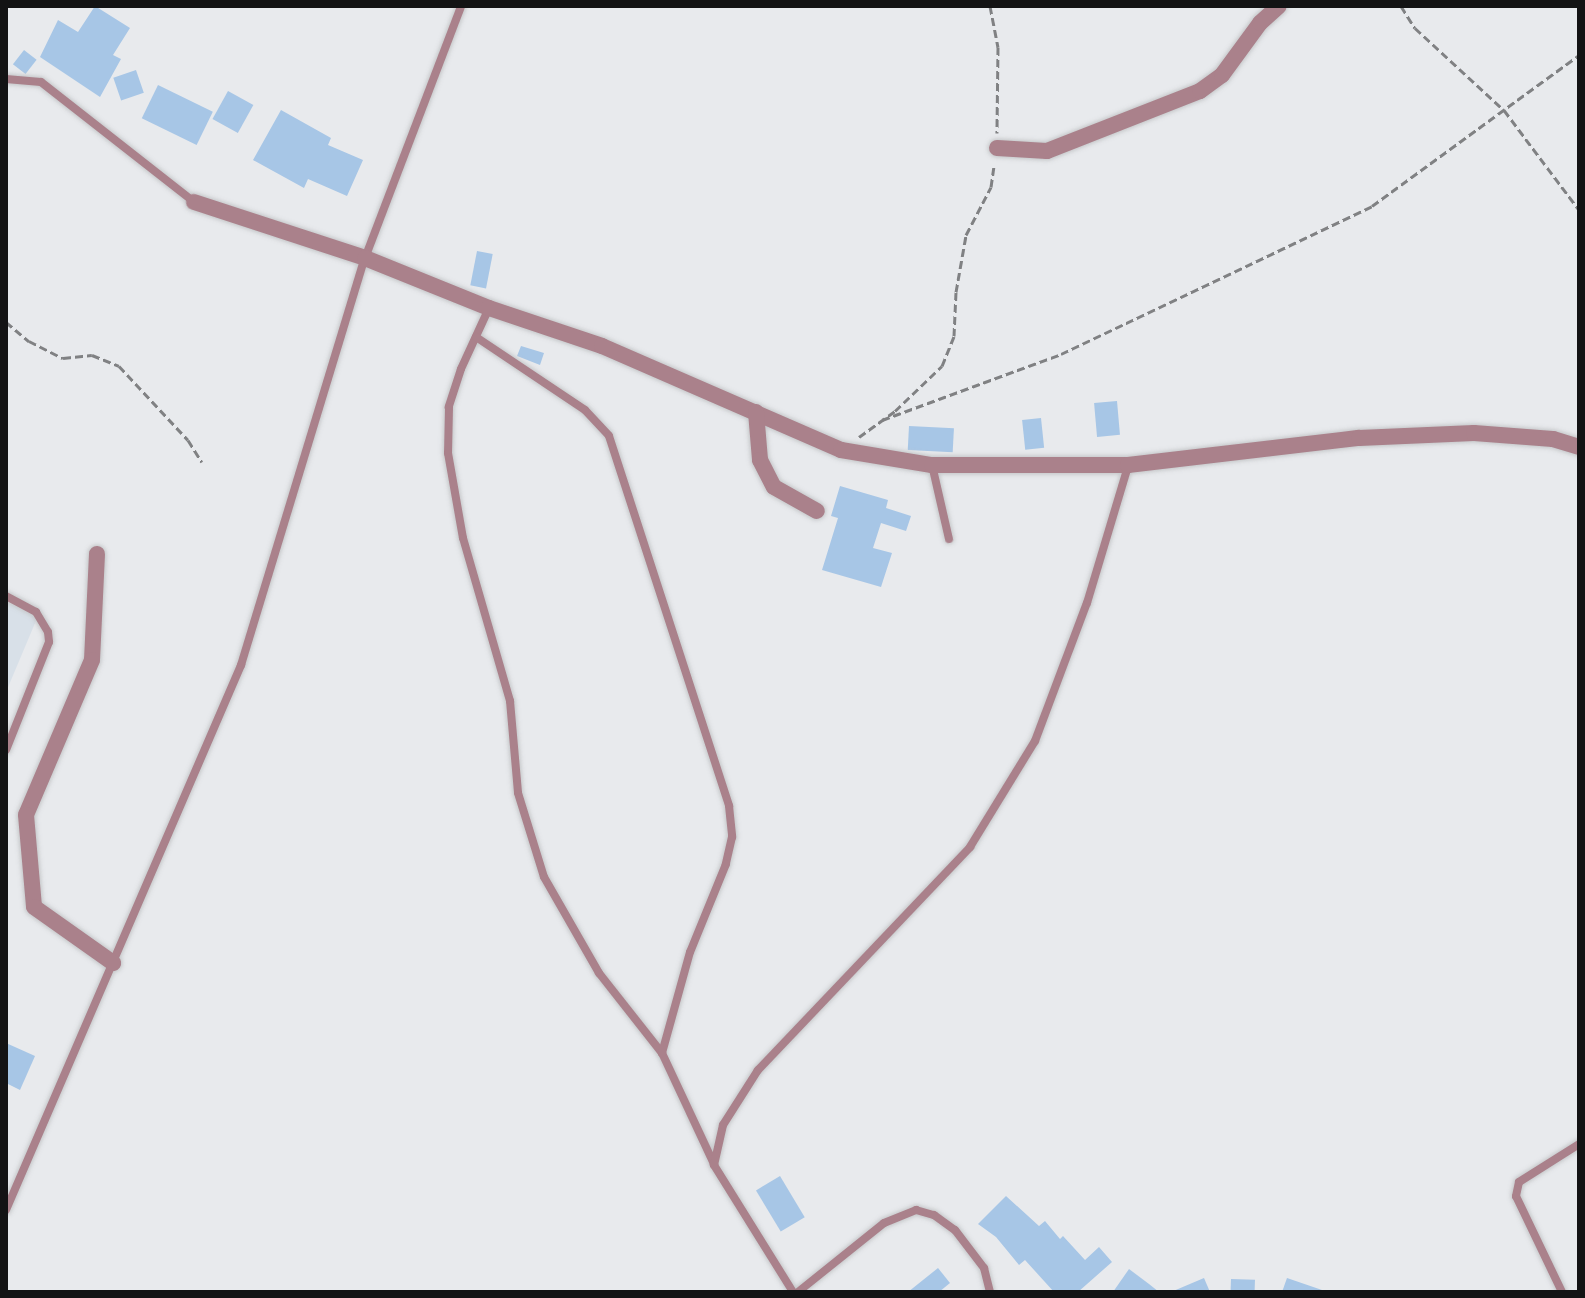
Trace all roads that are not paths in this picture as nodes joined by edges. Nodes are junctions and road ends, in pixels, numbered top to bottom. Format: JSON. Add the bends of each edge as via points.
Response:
{"nodes":[{"id":1,"x":461,"y":6,"type":"edge"},
{"id":2,"x":1279,"y":6,"type":"edge"},
{"id":3,"x":6,"y":79,"type":"edge"},
{"id":4,"x":997,"y":148,"type":"road end"},
{"id":5,"x":194,"y":202,"type":"joint"},
{"id":6,"x":365,"y":258,"type":"junction"},
{"id":7,"x":489,"y":308,"type":"junction"},
{"id":8,"x":476,"y":337,"type":"junction"},
{"id":9,"x":756,"y":412,"type":"junction"},
{"id":10,"x":1579,"y":447,"type":"edge"},
{"id":11,"x":932,"y":465,"type":"junction"},
{"id":12,"x":1128,"y":465,"type":"junction"},
{"id":13,"x":817,"y":511,"type":"dead end"},
{"id":14,"x":949,"y":539,"type":"dead end"},
{"id":15,"x":97,"y":554,"type":"dead end"},
{"id":16,"x":6,"y":596,"type":"edge"},
{"id":17,"x":6,"y":750,"type":"edge"},
{"id":18,"x":113,"y":963,"type":"junction"},
{"id":19,"x":662,"y":1053,"type":"junction"},
{"id":20,"x":1579,"y":1144,"type":"edge"},
{"id":21,"x":714,"y":1165,"type":"junction"},
{"id":22,"x":6,"y":1210,"type":"edge"},
{"id":23,"x":796,"y":1292,"type":"edge"},
{"id":24,"x":990,"y":1292,"type":"edge"},
{"id":25,"x":1562,"y":1292,"type":"edge"}],
"edges":[{"from":1,"to":6,"type":"lane"},
{"from":2,"to":4,"type":"street","via":[[1222,75],[1200,91],[1047,151]]},
{"from":3,"to":5,"type":"lane","via":[[41,82]]},
{"from":5,"to":6,"type":"street"},
{"from":6,"to":7,"type":"street"},
{"from":6,"to":18,"type":"lane","via":[[241,665]]},
{"from":7,"to":8,"type":"lane"},
{"from":7,"to":9,"type":"street","via":[[602,346]]},
{"from":8,"to":19,"type":"lane","via":[[449,407],[448,453],[463,538],[510,701],[518,793],[544,877],[599,973]]},
{"from":8,"to":19,"type":"lane","via":[[585,410],[609,436],[729,806],[732,837],[726,864],[690,952]]},
{"from":9,"to":11,"type":"street","via":[[841,450]]},
{"from":9,"to":13,"type":"street","via":[[760,460],[774,487]]},
{"from":10,"to":12,"type":"street","via":[[1553,439],[1474,433],[1359,438]]},
{"from":11,"to":12,"type":"street"},
{"from":11,"to":14,"type":"lane"},
{"from":12,"to":21,"type":"lane","via":[[1087,603],[1035,741],[970,847],[758,1070],[723,1125]]},
{"from":15,"to":18,"type":"street","via":[[92,660],[26,815],[34,907]]},
{"from":16,"to":17,"type":"lane","via":[[36,612],[49,642]]},
{"from":18,"to":22,"type":"lane"},
{"from":19,"to":21,"type":"lane"},
{"from":20,"to":25,"type":"lane","via":[[1519,1182],[1516,1196]]},
{"from":21,"to":23,"type":"lane"},
{"from":23,"to":24,"type":"lane","via":[[884,1223],[916,1210],[955,1230],[984,1268]]}]}
